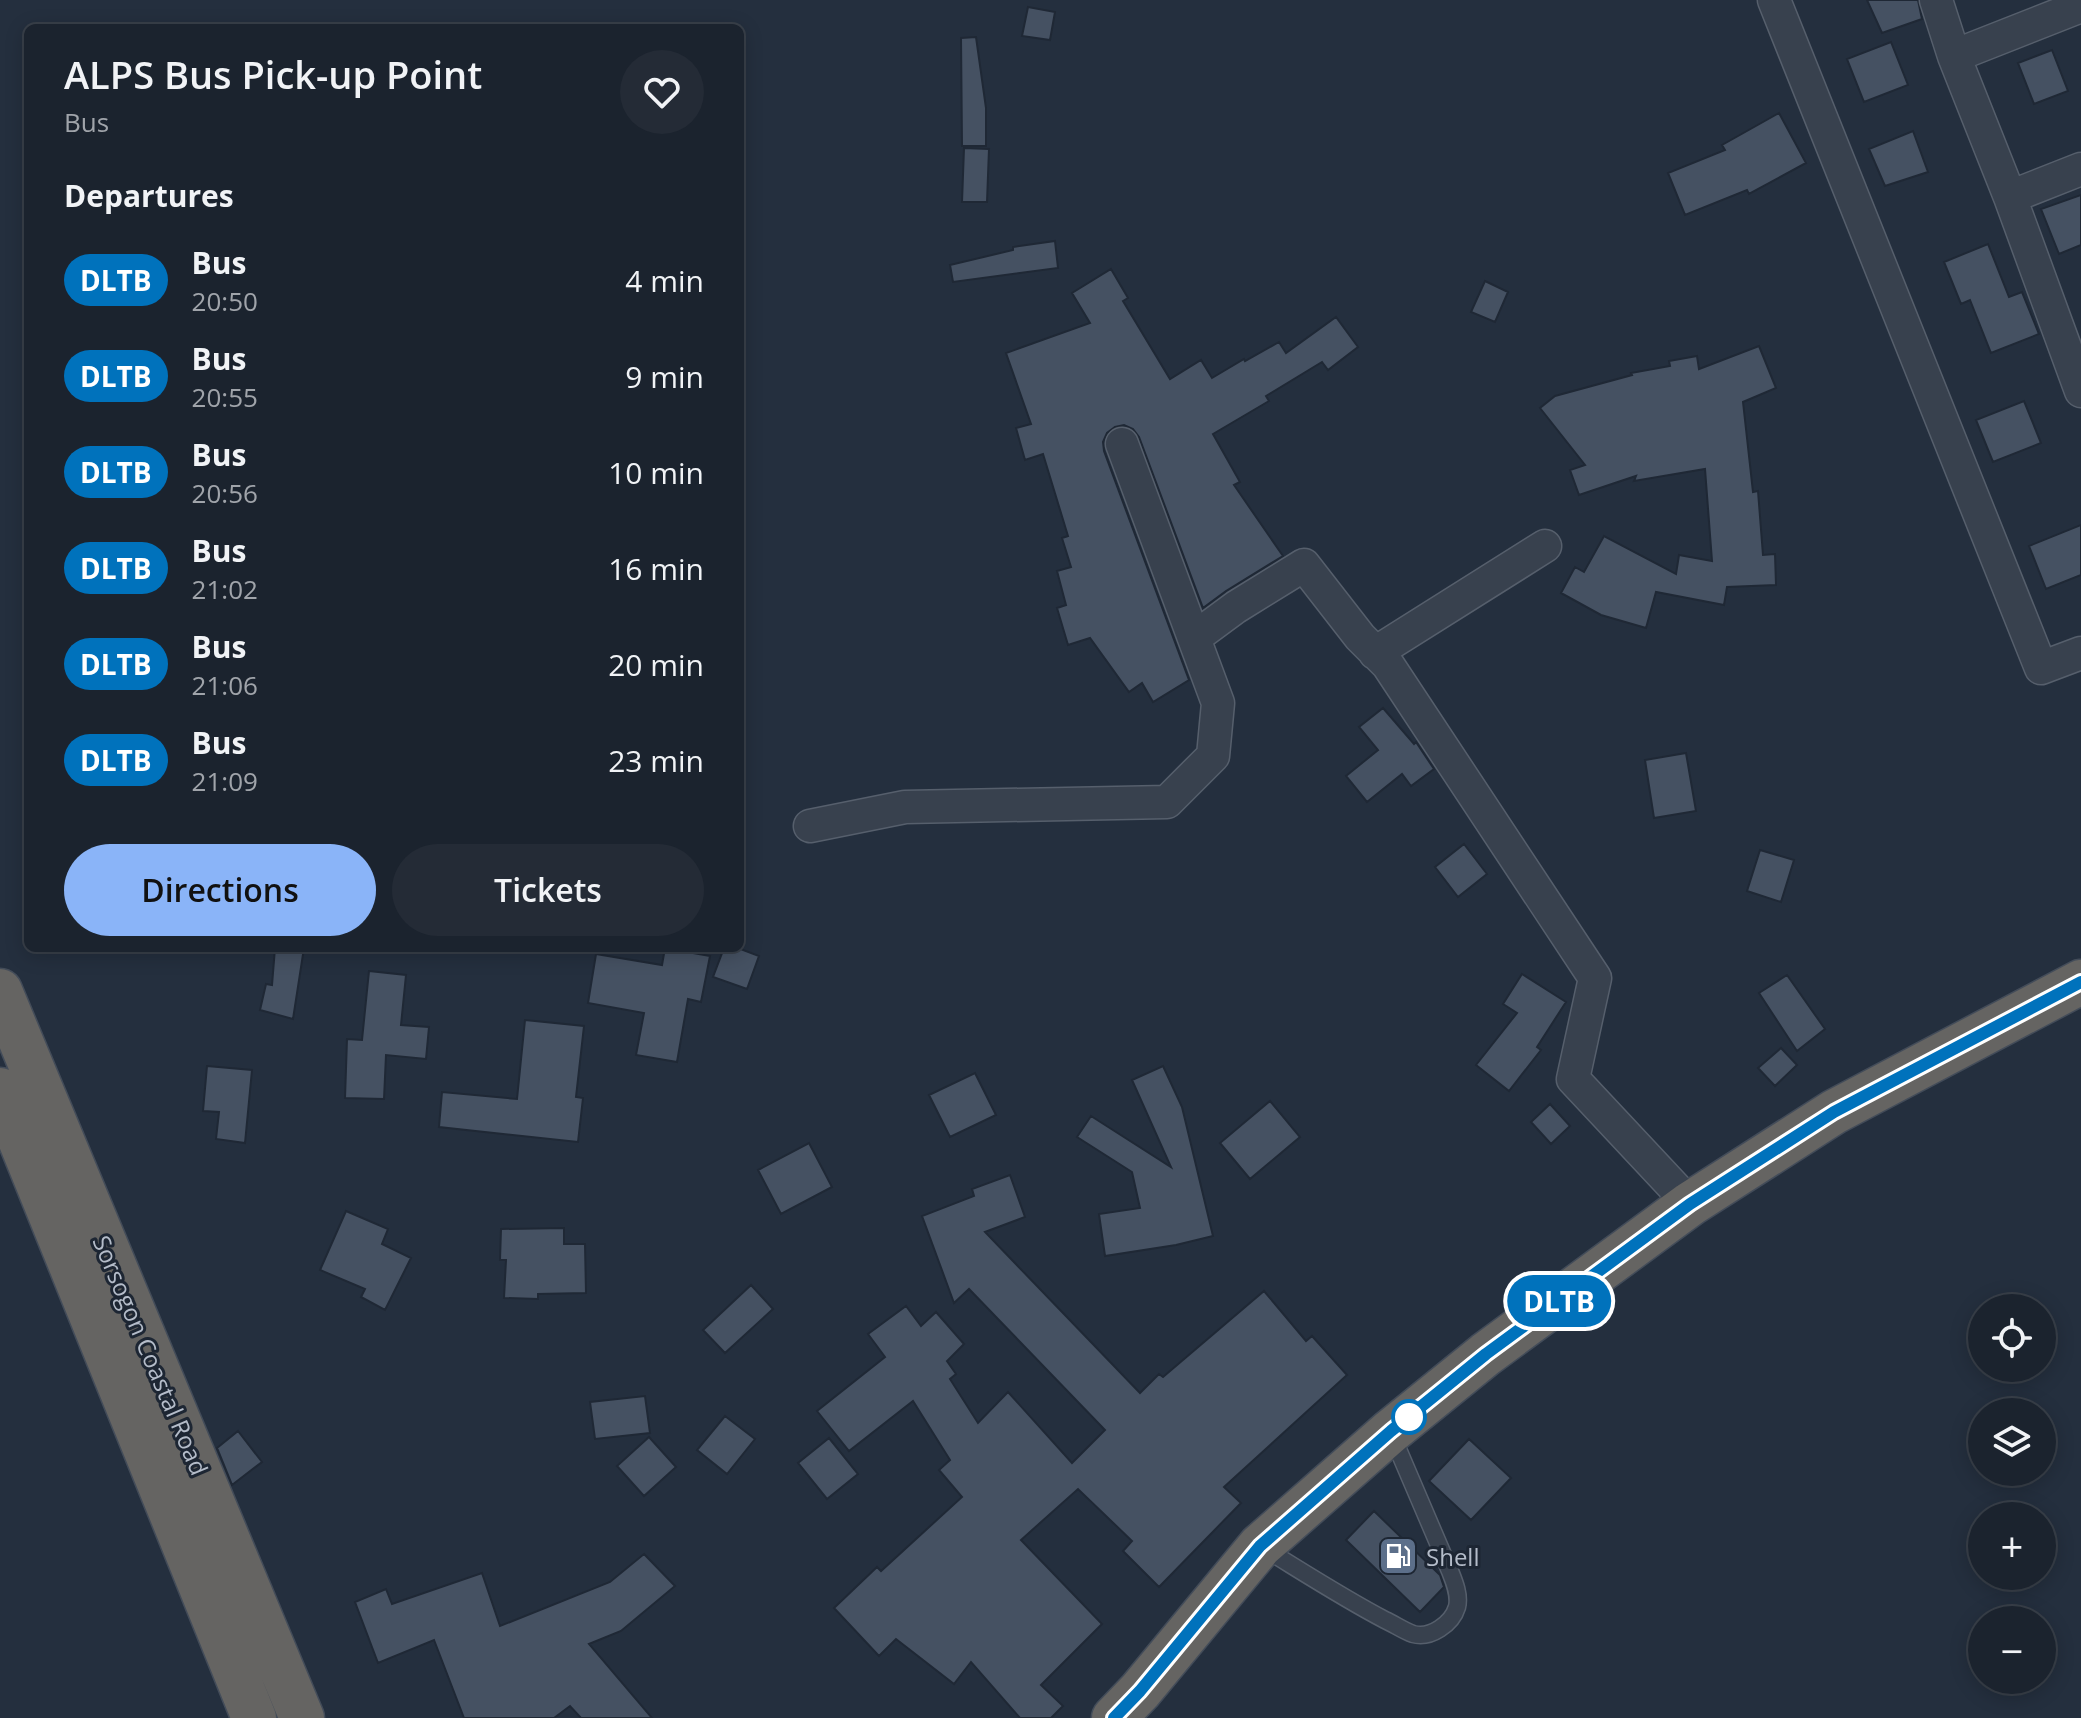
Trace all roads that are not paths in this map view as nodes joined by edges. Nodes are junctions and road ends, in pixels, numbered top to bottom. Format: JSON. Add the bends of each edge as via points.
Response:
{"nodes":[{"id":1,"x":1774,"y":0,"type":"edge"},
{"id":2,"x":1936,"y":0,"type":"edge"},
{"id":3,"x":2081,"y":6,"type":"edge"},
{"id":4,"x":1954,"y":56,"type":"junction"},
{"id":5,"x":2081,"y":169,"type":"edge"},
{"id":6,"x":2010,"y":197,"type":"junction"},
{"id":7,"x":2072,"y":336,"type":"edge"},
{"id":8,"x":2081,"y":391,"type":"edge"},
{"id":9,"x":1122,"y":444,"type":"dead end"},
{"id":10,"x":1545,"y":546,"type":"dead end"},
{"id":11,"x":1194,"y":638,"type":"junction"},
{"id":12,"x":1375,"y":653,"type":"junction"},
{"id":13,"x":2081,"y":653,"type":"edge"},
{"id":14,"x":810,"y":826,"type":"dead end"},
{"id":15,"x":2081,"y":982,"type":"edge"},
{"id":16,"x":0,"y":991,"type":"edge"},
{"id":17,"x":0,"y":1090,"type":"edge"},
{"id":18,"x":1690,"y":1204,"type":"junction"},
{"id":19,"x":1391,"y":1431,"type":"junction"},
{"id":20,"x":1260,"y":1546,"type":"junction"},
{"id":21,"x":254,"y":1718,"type":"edge"},
{"id":22,"x":302,"y":1718,"type":"edge"},
{"id":23,"x":1114,"y":1718,"type":"edge"}],
"edges":[{"from":1,"to":13,"type":"street","via":[[2041,668]]},
{"from":2,"to":4,"type":"street"},
{"from":3,"to":4,"type":"street"},
{"from":4,"to":6,"type":"street"},
{"from":5,"to":6,"type":"street"},
{"from":6,"to":7,"type":"street"},
{"from":7,"to":8,"type":"street"},
{"from":9,"to":11,"type":"street"},
{"from":10,"to":12,"type":"street"},
{"from":11,"to":12,"type":"street","via":[[1304,565]]},
{"from":11,"to":14,"type":"street","via":[[1218,703],[1213,756],[1167,802],[905,807]]},
{"from":12,"to":18,"type":"street","via":[[1388,665],[1595,978],[1573,1079]]},
{"from":15,"to":18,"type":"highway","via":[[1834,1112]]},
{"from":16,"to":22,"type":"highway","name":"Sorsogon Coastal Road"},
{"from":17,"to":21,"type":"highway","name":"Sorsogon Coastal Road"},
{"from":18,"to":19,"type":"highway"},
{"from":19,"to":20,"type":"highway"},
{"from":19,"to":20,"type":"lane","via":[[1457,1593],[1450,1619],[1431,1634],[1413,1634]]},
{"from":20,"to":23,"type":"highway"}]}
